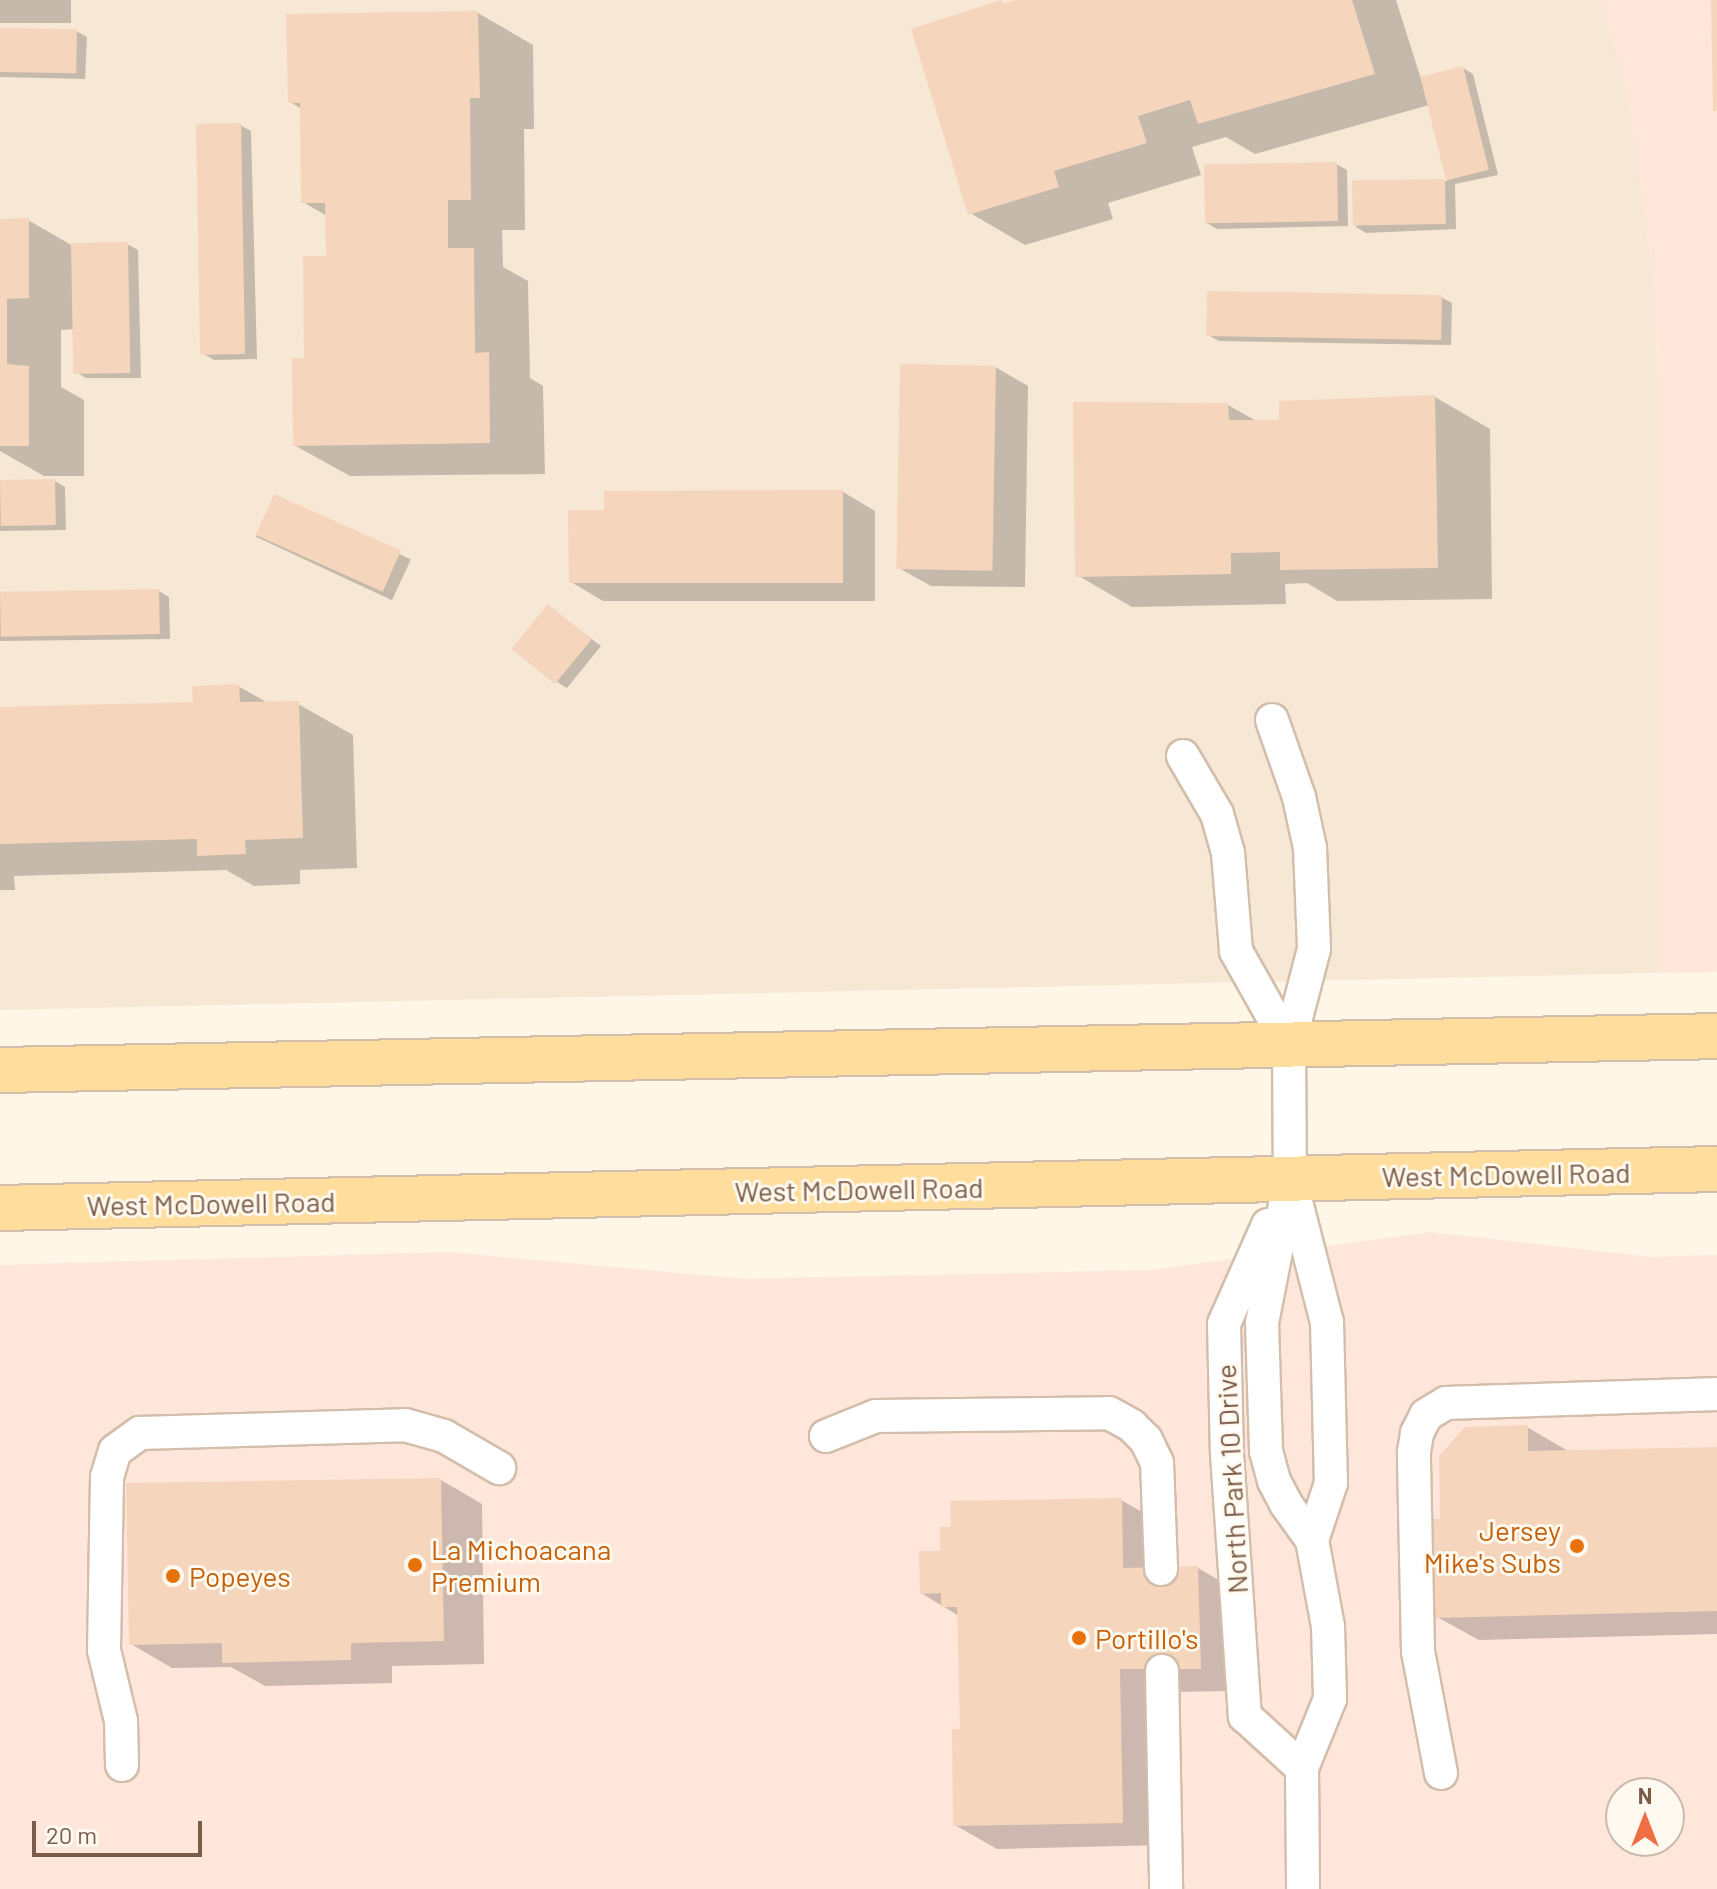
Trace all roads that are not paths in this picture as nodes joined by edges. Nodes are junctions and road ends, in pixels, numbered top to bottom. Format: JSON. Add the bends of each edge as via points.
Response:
{"nodes":[{"id":1,"x":1272,"y":720,"type":"dead end"},
{"id":2,"x":1183,"y":756,"type":"dead end"},
{"id":3,"x":1717,"y":1036,"type":"edge"},
{"id":4,"x":1289,"y":1045,"type":"junction"},
{"id":5,"x":0,"y":1070,"type":"edge"},
{"id":6,"x":1717,"y":1169,"type":"edge"},
{"id":7,"x":1290,"y":1179,"type":"junction"},
{"id":8,"x":0,"y":1208,"type":"edge"},
{"id":9,"x":1717,"y":1394,"type":"edge"},
{"id":10,"x":826,"y":1436,"type":"dead end"},
{"id":11,"x":499,"y":1468,"type":"dead end"},
{"id":12,"x":1312,"y":1540,"type":"junction"},
{"id":13,"x":1161,"y":1569,"type":"dead end"},
{"id":14,"x":1162,"y":1671,"type":"dead end"},
{"id":15,"x":122,"y":1765,"type":"dead end"},
{"id":16,"x":1302,"y":1768,"type":"junction"},
{"id":17,"x":1441,"y":1773,"type":"dead end"},
{"id":18,"x":1166,"y":1889,"type":"edge"},
{"id":19,"x":1303,"y":1889,"type":"edge"}],
"edges":[{"from":1,"to":4,"type":"lane","via":[[1310,848],[1314,949]]},
{"from":2,"to":4,"type":"lane","via":[[1217,814],[1228,853],[1236,951]]},
{"from":3,"to":4,"type":"main road"},
{"from":4,"to":5,"type":"main road"},
{"from":4,"to":7,"type":"lane","name":"North Park 10 Drive"},
{"from":6,"to":7,"type":"main road","name":"West McDowell Road"},
{"from":7,"to":8,"type":"main road","name":"West McDowell Road"},
{"from":7,"to":12,"type":"lane","name":"North Park 10 Drive","via":[[1327,1322],[1331,1483]]},
{"from":7,"to":12,"type":"lane","name":"North Park 10 Drive","via":[[1262,1323],[1266,1451],[1286,1504]]},
{"from":7,"to":16,"type":"lane","name":"North Park 10 Drive","via":[[1224,1324],[1224,1353],[1245,1716]]},
{"from":9,"to":17,"type":"lane","via":[[1446,1403],[1426,1415],[1414,1452],[1418,1651]]},
{"from":10,"to":13,"type":"lane","via":[[876,1416],[1109,1413],[1146,1440],[1157,1463]]},
{"from":11,"to":15,"type":"lane","via":[[444,1436],[405,1425],[140,1433],[115,1451],[107,1477],[104,1650],[121,1721]]},
{"from":12,"to":16,"type":"lane","name":"North Park 10 Drive","via":[[1328,1626],[1330,1699]]},
{"from":14,"to":18,"type":"lane"},
{"from":16,"to":19,"type":"lane","name":"North Park 10 Drive"}]}
